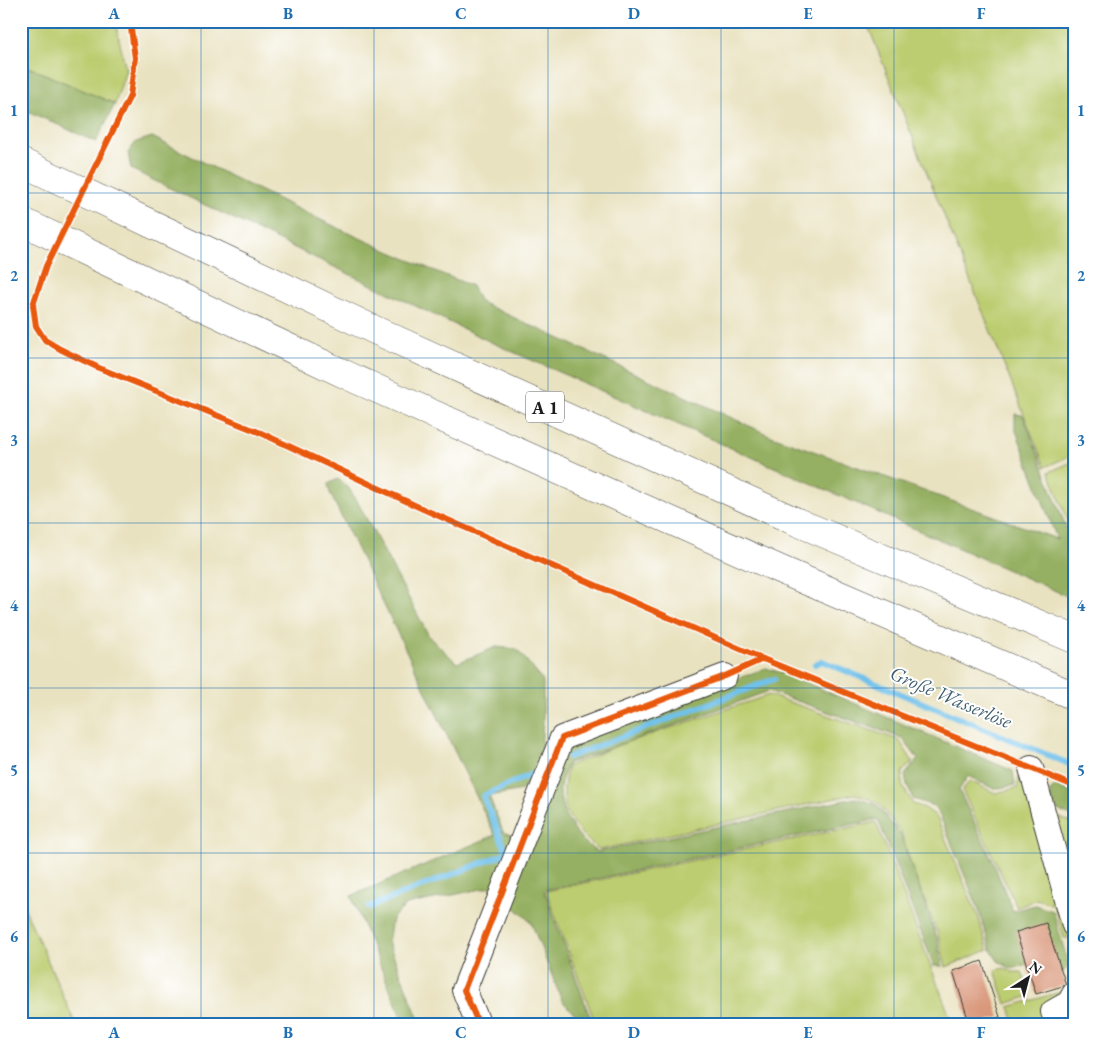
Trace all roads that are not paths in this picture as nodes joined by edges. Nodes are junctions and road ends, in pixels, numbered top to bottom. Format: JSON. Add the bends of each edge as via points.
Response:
{"nodes":[{"id":1,"x":21,"y":162,"type":"edge"},
{"id":2,"x":21,"y":221,"type":"edge"},
{"id":3,"x":1074,"y":639,"type":"edge"},
{"id":4,"x":725,"y":676,"type":"dead end"},
{"id":5,"x":1074,"y":696,"type":"edge"},
{"id":6,"x":1031,"y":768,"type":"dead end"},
{"id":7,"x":1074,"y":925,"type":"edge"},
{"id":8,"x":1074,"y":994,"type":"edge"},
{"id":9,"x":1053,"y":1012,"type":"dead end"},
{"id":10,"x":479,"y":1025,"type":"edge"}],
"edges":[{"from":1,"to":3,"type":"highway","number":"A 1","via":[[377,331],[797,522]]},
{"from":2,"to":5,"type":"highway","via":[[355,379],[779,569]]},
{"from":4,"to":10,"type":"lane","via":[[562,738],[464,990]]},
{"from":6,"to":7,"type":"lane"},
{"from":8,"to":9,"type":"lane","via":[[1069,1003]]}]}
